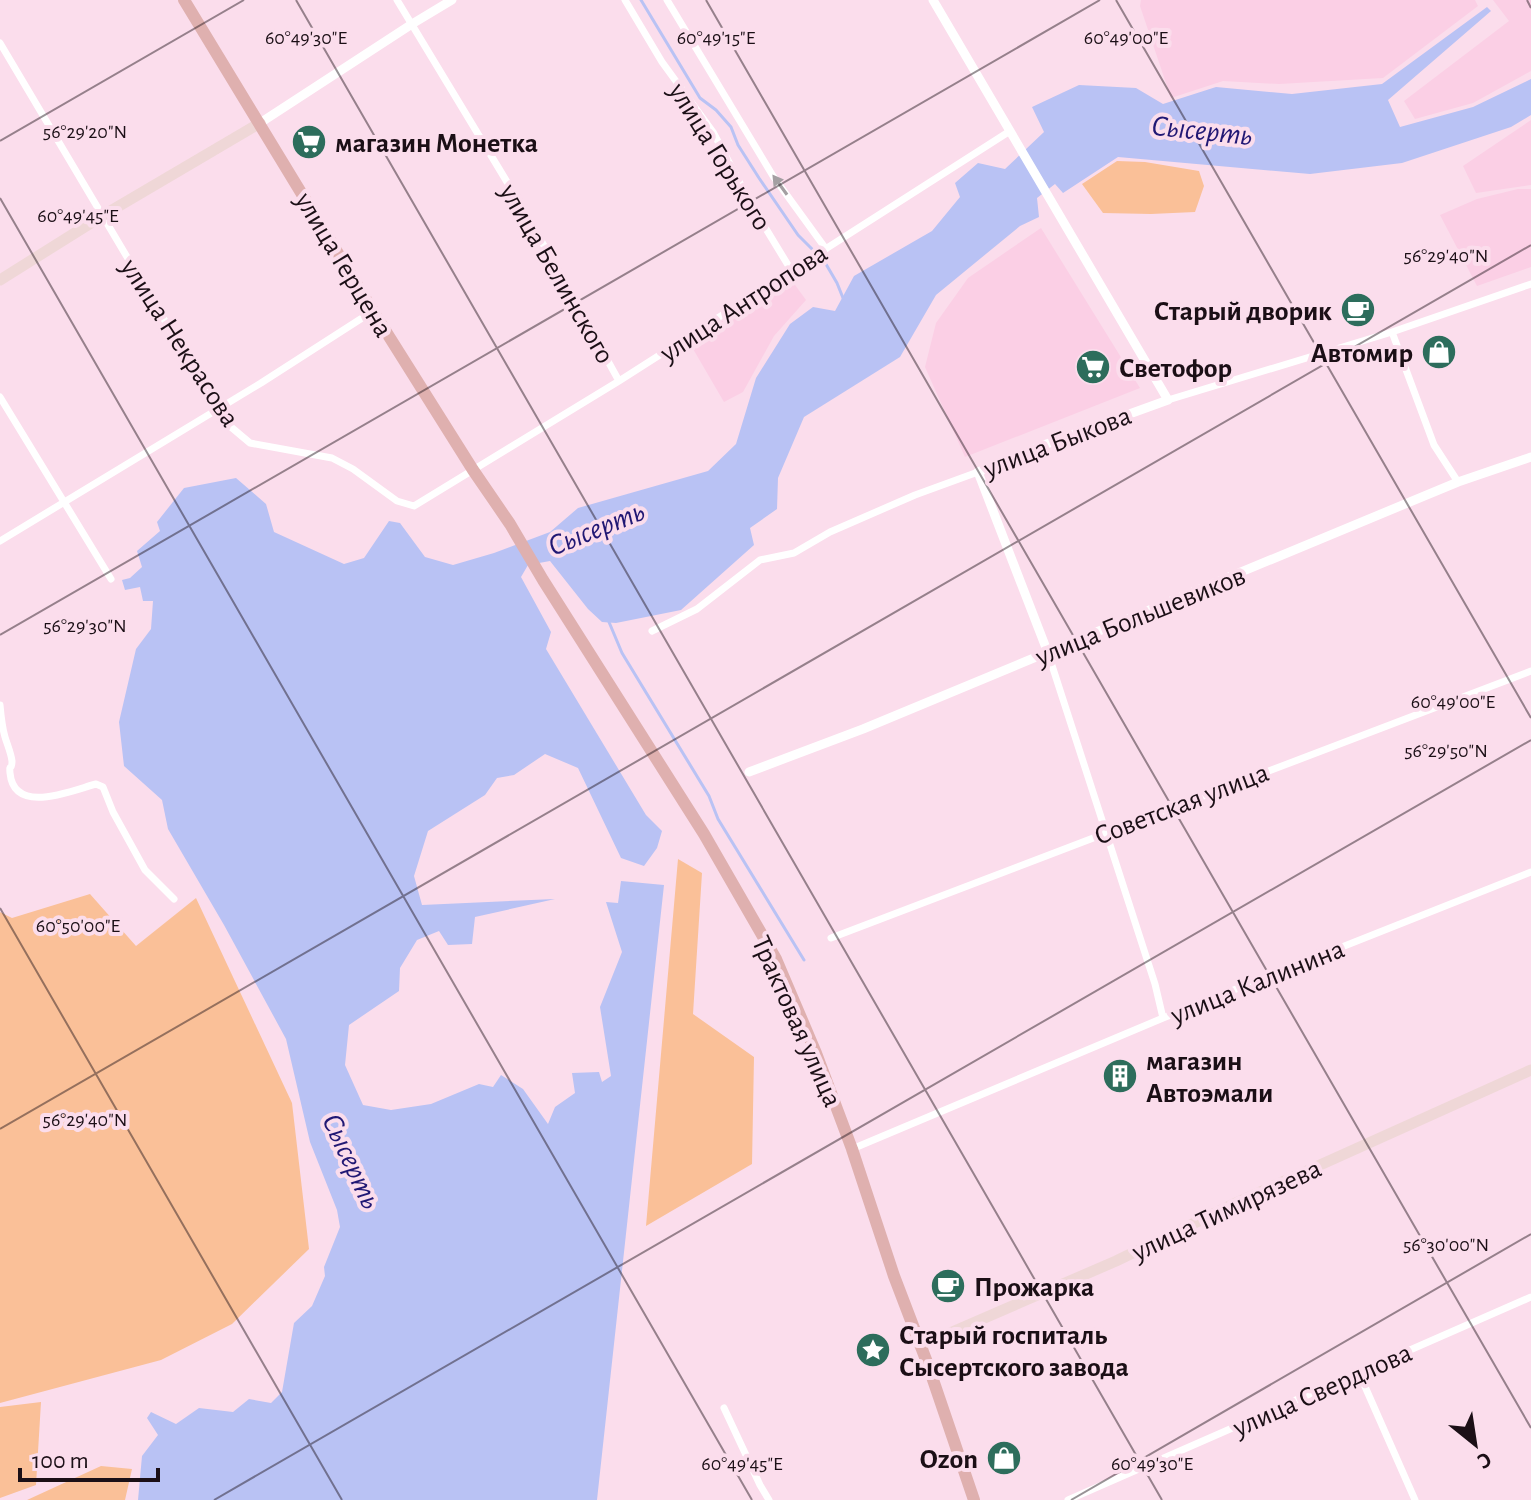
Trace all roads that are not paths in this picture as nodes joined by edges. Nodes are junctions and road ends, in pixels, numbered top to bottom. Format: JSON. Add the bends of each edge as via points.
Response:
{"nodes":[{"id":1,"x":184,"y":0,"type":"edge"},
{"id":2,"x":397,"y":0,"type":"edge"},
{"id":3,"x":452,"y":0,"type":"edge"},
{"id":4,"x":625,"y":0,"type":"edge"},
{"id":5,"x":667,"y":0,"type":"edge"},
{"id":6,"x":933,"y":0,"type":"edge"},
{"id":7,"x":412,"y":24,"type":"junction"},
{"id":8,"x":0,"y":43,"type":"edge"},
{"id":9,"x":260,"y":123,"type":"junction"},
{"id":10,"x":1010,"y":131,"type":"junction"},
{"id":11,"x":102,"y":216,"type":"junction"},
{"id":12,"x":826,"y":249,"type":"junction"},
{"id":13,"x":791,"y":270,"type":"junction"},
{"id":14,"x":0,"y":280,"type":"edge"},
{"id":15,"x":1531,"y":284,"type":"edge"},
{"id":16,"x":373,"y":311,"type":"junction"},
{"id":17,"x":1392,"y":332,"type":"junction"},
{"id":18,"x":619,"y":381,"type":"junction"},
{"id":19,"x":0,"y":397,"type":"edge"},
{"id":20,"x":1168,"y":400,"type":"junction"},
{"id":21,"x":218,"y":410,"type":"junction"},
{"id":22,"x":1531,"y":457,"type":"edge"},
{"id":23,"x":473,"y":470,"type":"junction"},
{"id":24,"x":978,"y":472,"type":"junction"},
{"id":25,"x":1458,"y":482,"type":"junction"},
{"id":26,"x":64,"y":502,"type":"junction"},
{"id":27,"x":414,"y":506,"type":"joint"},
{"id":28,"x":510,"y":524,"type":"joint"},
{"id":29,"x":0,"y":541,"type":"edge"},
{"id":30,"x":111,"y":579,"type":"dead end"},
{"id":31,"x":652,"y":631,"type":"dead end"},
{"id":32,"x":1048,"y":653,"type":"junction"},
{"id":33,"x":1531,"y":671,"type":"edge"},
{"id":34,"x":0,"y":705,"type":"edge"},
{"id":35,"x":749,"y":772,"type":"dead end"},
{"id":36,"x":1107,"y":831,"type":"junction"},
{"id":37,"x":1531,"y":872,"type":"edge"},
{"id":38,"x":174,"y":899,"type":"dead end"},
{"id":39,"x":831,"y":938,"type":"dead end"},
{"id":40,"x":1163,"y":1018,"type":"junction"},
{"id":41,"x":1531,"y":1070,"type":"edge"},
{"id":42,"x":852,"y":1149,"type":"junction"},
{"id":43,"x":1531,"y":1297,"type":"edge"},
{"id":44,"x":920,"y":1346,"type":"junction"},
{"id":45,"x":1359,"y":1373,"type":"junction"},
{"id":46,"x":724,"y":1408,"type":"dead end"},
{"id":47,"x":769,"y":1500,"type":"edge"},
{"id":48,"x":974,"y":1500,"type":"edge"},
{"id":49,"x":1068,"y":1500,"type":"edge"},
{"id":50,"x":1415,"y":1500,"type":"edge"}],
"edges":[{"from":1,"to":9,"type":"main road","name":"улица Герцена"},
{"from":2,"to":7,"type":"street","name":"улица Белинского"},
{"from":3,"to":7,"type":"street"},
{"from":4,"to":13,"type":"street","name":"улица Горького","via":[[713,132]]},
{"from":12,"to":5,"type":"street","name":"улица Горького","one_way":true,"via":[[773,176]]},
{"from":6,"to":10,"type":"street"},
{"from":7,"to":9,"type":"street"},
{"from":7,"to":18,"type":"street","name":"улица Белинского"},
{"from":8,"to":11,"type":"street","name":"улица Некрасова"},
{"from":9,"to":11,"type":"main road"},
{"from":9,"to":16,"type":"main road","name":"улица Герцена"},
{"from":10,"to":12,"type":"street","name":"улица Антропова"},
{"from":10,"to":20,"type":"street"},
{"from":11,"to":14,"type":"main road"},
{"from":11,"to":21,"type":"street","name":"улица Некрасова"},
{"from":12,"to":13,"type":"street","name":"улица Антропова"},
{"from":13,"to":18,"type":"street","name":"улица Антропова"},
{"from":15,"to":17,"type":"street","name":"улица Быкова"},
{"from":16,"to":21,"type":"street"},
{"from":16,"to":23,"type":"main road","name":"улица Герцена"},
{"from":17,"to":20,"type":"street","name":"улица Быкова"},
{"from":17,"to":25,"type":"street","via":[[1434,445]]},
{"from":18,"to":23,"type":"street","name":"улица Антропова"},
{"from":19,"to":26,"type":"street"},
{"from":20,"to":24,"type":"street","name":"улица Быкова"},
{"from":21,"to":26,"type":"street"},
{"from":21,"to":27,"type":"street","name":"улица Некрасова","via":[[250,443],[332,458],[397,501]]},
{"from":22,"to":25,"type":"street","name":"улица Большевиков"},
{"from":23,"to":27,"type":"street","name":"улица Антропова"},
{"from":23,"to":28,"type":"main road","name":"улица Герцена"},
{"from":24,"to":31,"type":"street","name":"улица Быкова","via":[[830,532],[794,553],[760,560],[697,609]]},
{"from":24,"to":32,"type":"street"},
{"from":25,"to":32,"type":"street","name":"улица Большевиков"},
{"from":26,"to":29,"type":"street"},
{"from":26,"to":30,"type":"street"},
{"from":28,"to":42,"type":"main road","name":"Трактовая улица","via":[[776,959]]},
{"from":32,"to":35,"type":"street","name":"улица Большевиков"},
{"from":32,"to":36,"type":"street"},
{"from":33,"to":36,"type":"street","name":"Советская улица"},
{"from":34,"to":38,"type":"street","via":[[13,784],[22,794],[37,797],[96,784],[103,787],[145,870]]},
{"from":36,"to":39,"type":"street","name":"Советская улица"},
{"from":36,"to":40,"type":"street"},
{"from":37,"to":40,"type":"street","name":"улица Калинина"},
{"from":40,"to":42,"type":"street","name":"улица Калинина"},
{"from":41,"to":44,"type":"main road","name":"улица Тимирязева"},
{"from":42,"to":44,"type":"main road","name":"Трактовая улица"},
{"from":43,"to":45,"type":"street","name":"улица Свердлова"},
{"from":44,"to":48,"type":"main road","name":"Трактовая улица"},
{"from":45,"to":49,"type":"street","name":"улица Свердлова"},
{"from":45,"to":50,"type":"street"},
{"from":46,"to":47,"type":"street"}]}
